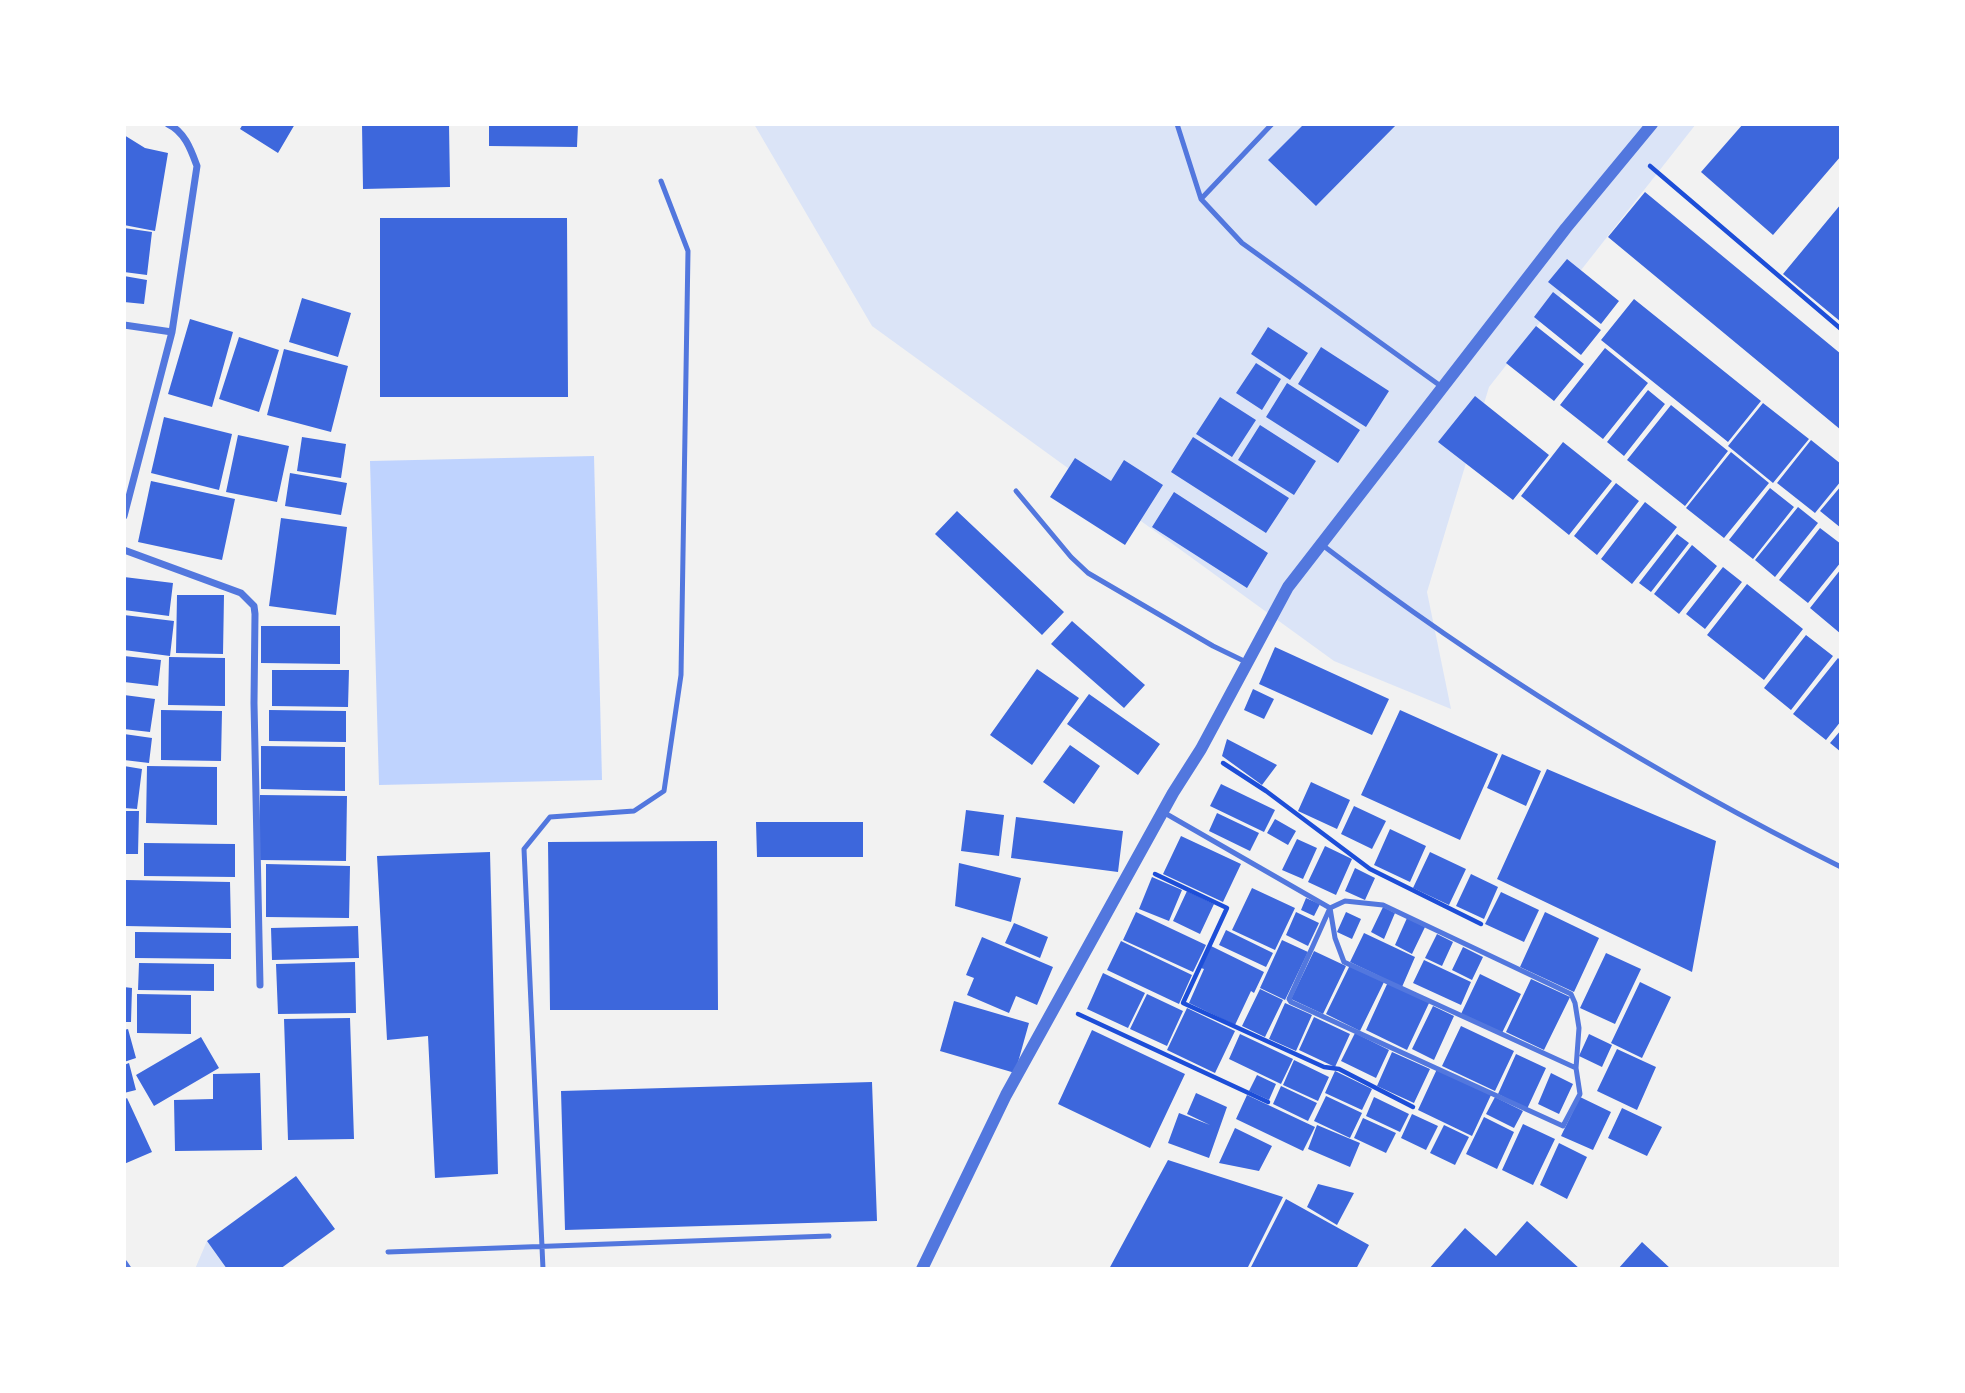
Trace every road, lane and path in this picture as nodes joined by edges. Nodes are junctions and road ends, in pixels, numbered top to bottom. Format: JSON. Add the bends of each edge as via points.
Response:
{"nodes":[{"id":1,"x":168,"y":124,"type":"edge"},
{"id":2,"x":1177,"y":124,"type":"edge"},
{"id":3,"x":1272,"y":124,"type":"edge"},
{"id":4,"x":1651,"y":124,"type":"edge"},
{"id":5,"x":1630,"y":149,"type":"junction"},
{"id":6,"x":661,"y":181,"type":"dead end"},
{"id":7,"x":1201,"y":199,"type":"junction"},
{"id":8,"x":124,"y":325,"type":"edge"},
{"id":9,"x":1841,"y":329,"type":"edge"},
{"id":10,"x":172,"y":332,"type":"junction"},
{"id":11,"x":1443,"y":387,"type":"junction"},
{"id":12,"x":1016,"y":491,"type":"dead end"},
{"id":13,"x":124,"y":516,"type":"edge"},
{"id":14,"x":1321,"y":544,"type":"junction"},
{"id":15,"x":124,"y":550,"type":"edge"},
{"id":16,"x":1247,"y":663,"type":"junction"},
{"id":17,"x":1201,"y":749,"type":"junction"},
{"id":18,"x":1163,"y":812,"type":"junction"},
{"id":19,"x":1134,"y":864,"type":"junction"},
{"id":20,"x":1841,"y":867,"type":"edge"},
{"id":21,"x":1330,"y":908,"type":"junction"},
{"id":22,"x":1481,"y":924,"type":"dead end"},
{"id":23,"x":260,"y":985,"type":"dead end"},
{"id":24,"x":1056,"y":1004,"type":"junction"},
{"id":25,"x":1576,"y":1068,"type":"junction"},
{"id":26,"x":1268,"y":1102,"type":"dead end"},
{"id":27,"x":1413,"y":1107,"type":"dead end"},
{"id":28,"x":829,"y":1236,"type":"dead end"},
{"id":29,"x":540,"y":1246,"type":"junction"},
{"id":30,"x":388,"y":1252,"type":"dead end"},
{"id":31,"x":124,"y":1263,"type":"edge"},
{"id":32,"x":128,"y":1269,"type":"edge"},
{"id":33,"x":542,"y":1269,"type":"edge"},
{"id":34,"x":922,"y":1269,"type":"edge"}],
"edges":[{"from":1,"to":10,"type":"street","via":[[190,147],[197,166]]},
{"from":2,"to":7,"type":"lane"},
{"from":3,"to":7,"type":"lane"},
{"from":4,"to":5,"type":"street"},
{"from":5,"to":9,"type":"path"},
{"from":5,"to":11,"type":"street"},
{"from":6,"to":29,"type":"lane","via":[[688,251],[681,675],[664,791],[634,811],[550,817],[524,849]]},
{"from":7,"to":11,"type":"lane","via":[[1242,243]]},
{"from":8,"to":10,"type":"street"},
{"from":10,"to":13,"type":"street"},
{"from":11,"to":14,"type":"street"},
{"from":12,"to":16,"type":"lane","via":[[1088,573]]},
{"from":14,"to":16,"type":"street","via":[[1288,587]]},
{"from":14,"to":20,"type":"lane","via":[[1495,670],[1747,820]]},
{"from":15,"to":23,"type":"street","via":[[241,593],[254,606]]},
{"from":16,"to":17,"type":"street"},
{"from":17,"to":18,"type":"street"},
{"from":17,"to":22,"type":"path","via":[[1370,869]]},
{"from":18,"to":19,"type":"street"},
{"from":18,"to":21,"type":"lane"},
{"from":19,"to":24,"type":"street"},
{"from":19,"to":27,"type":"path","via":[[1227,908],[1183,1003],[1324,1067],[1339,1069]]},
{"from":21,"to":25,"type":"lane","via":[[1344,962]]},
{"from":21,"to":25,"type":"lane","via":[[1345,901],[1383,905],[1570,994],[1579,1028]]},
{"from":21,"to":25,"type":"lane","via":[[1291,1002],[1563,1126],[1580,1094]]},
{"from":24,"to":26,"type":"path"},
{"from":24,"to":34,"type":"street","via":[[1006,1094]]},
{"from":28,"to":29,"type":"lane"},
{"from":29,"to":30,"type":"lane"},
{"from":29,"to":33,"type":"lane"},
{"from":31,"to":32,"type":"street"}]}
